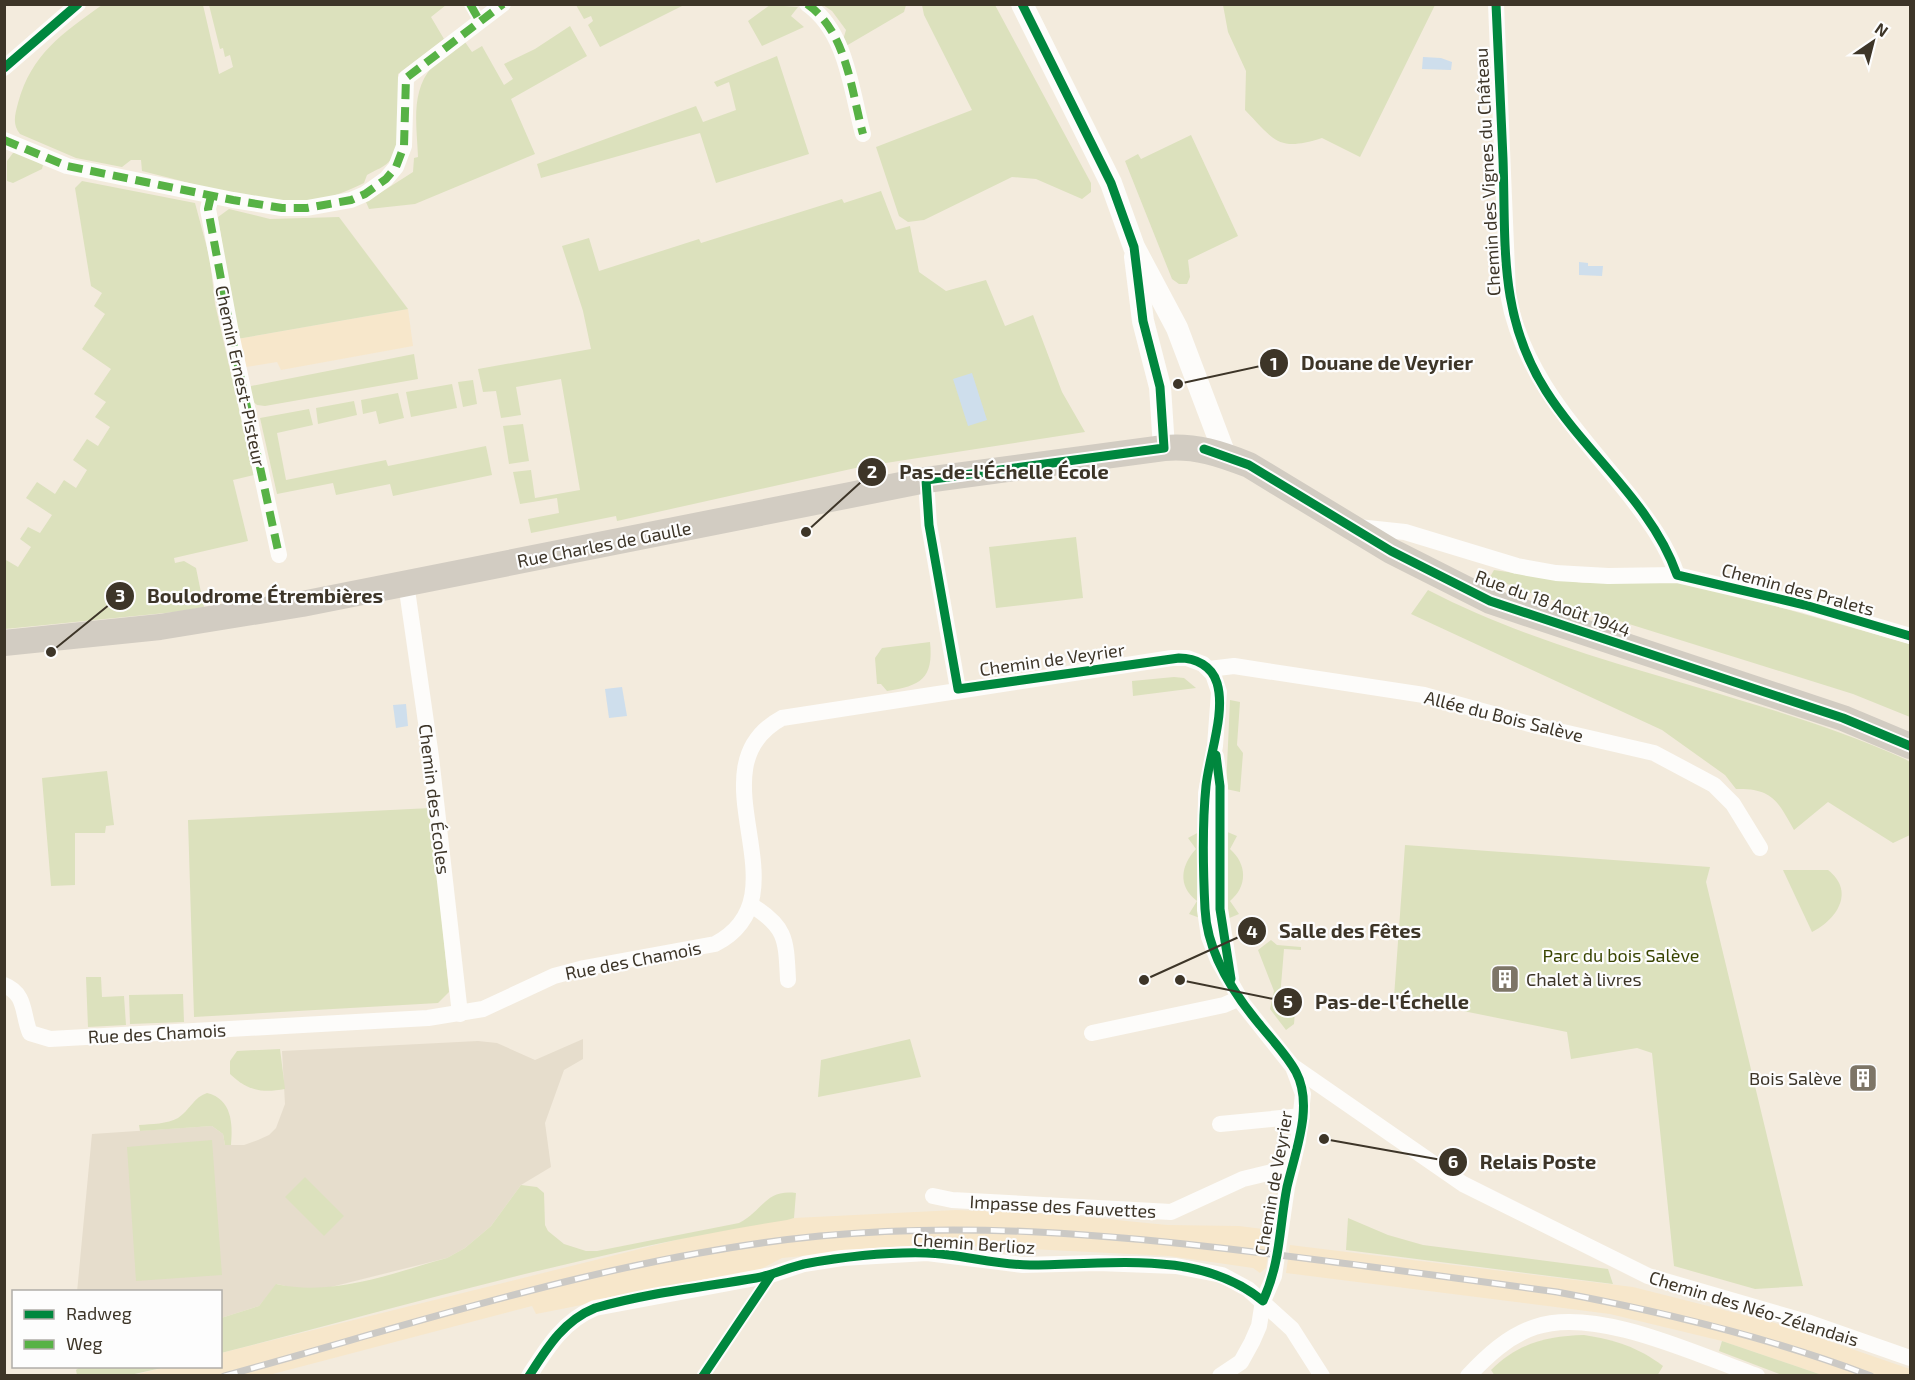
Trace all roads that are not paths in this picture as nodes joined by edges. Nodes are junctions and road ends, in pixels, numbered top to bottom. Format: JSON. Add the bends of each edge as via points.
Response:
{"nodes":[{"id":1,"x":78,"y":4,"type":"edge"},
{"id":2,"x":470,"y":4,"type":"edge"},
{"id":3,"x":503,"y":4,"type":"edge"},
{"id":4,"x":807,"y":4,"type":"edge"},
{"id":5,"x":1022,"y":4,"type":"edge"},
{"id":6,"x":1496,"y":4,"type":"edge"},
{"id":7,"x":479,"y":20,"type":"junction"},
{"id":8,"x":4,"y":68,"type":"edge"},
{"id":9,"x":863,"y":134,"type":"dead end"},
{"id":10,"x":4,"y":140,"type":"edge"},
{"id":11,"x":211,"y":196,"type":"junction"},
{"id":12,"x":1134,"y":247,"type":"junction"},
{"id":13,"x":1164,"y":448,"type":"junction"},
{"id":14,"x":1215,"y":452,"type":"junction"},
{"id":15,"x":926,"y":480,"type":"junction"},
{"id":16,"x":1349,"y":525,"type":"junction"},
{"id":17,"x":279,"y":555,"type":"dead end"},
{"id":18,"x":1677,"y":575,"type":"junction"},
{"id":19,"x":406,"y":584,"type":"junction"},
{"id":20,"x":1911,"y":636,"type":"edge"},
{"id":21,"x":4,"y":642,"type":"edge"},
{"id":22,"x":1209,"y":669,"type":"junction"},
{"id":23,"x":958,"y":689,"type":"junction"},
{"id":24,"x":1911,"y":746,"type":"edge"},
{"id":25,"x":1760,"y":848,"type":"dead end"},
{"id":26,"x":751,"y":905,"type":"junction"},
{"id":27,"x":788,"y":980,"type":"dead end"},
{"id":28,"x":4,"y":985,"type":"edge"},
{"id":29,"x":1240,"y":998,"type":"junction"},
{"id":30,"x":460,"y":1014,"type":"junction"},
{"id":31,"x":1092,"y":1033,"type":"dead end"},
{"id":32,"x":1293,"y":1066,"type":"junction"},
{"id":33,"x":1302,"y":1116,"type":"junction"},
{"id":34,"x":1220,"y":1124,"type":"dead end"},
{"id":35,"x":1293,"y":1167,"type":"junction"},
{"id":36,"x":933,"y":1196,"type":"dead end"},
{"id":37,"x":1263,"y":1301,"type":"junction"},
{"id":38,"x":1911,"y":1358,"type":"edge"},
{"id":39,"x":1240,"y":1369,"type":"edge"},
{"id":40,"x":530,"y":1376,"type":"edge"},
{"id":41,"x":1220,"y":1376,"type":"edge"},
{"id":42,"x":1322,"y":1376,"type":"edge"},
{"id":43,"x":1468,"y":1376,"type":"edge"},
{"id":44,"x":1757,"y":1376,"type":"edge"}],
"edges":[{"from":1,"to":8,"type":"street"},
{"from":2,"to":7,"type":"street"},
{"from":3,"to":7,"type":"street"},
{"from":4,"to":9,"type":"street","via":[[824,18],[837,38]]},
{"from":5,"to":12,"type":"main road","via":[[1111,183]]},
{"from":6,"to":18,"type":"street","name":"Chemin des Vignes du Château","via":[[1508,294],[1516,328],[1546,391],[1652,526],[1671,556]]},
{"from":7,"to":11,"type":"street","via":[[406,78],[401,155],[386,179],[365,194],[307,208],[282,208]]},
{"from":10,"to":11,"type":"street","via":[[60,164]]},
{"from":11,"to":17,"type":"street","name":"Chemin Ernest-Pisteur","via":[[208,209],[232,338]]},
{"from":12,"to":13,"type":"main road","via":[[1143,321],[1160,387]]},
{"from":12,"to":14,"type":"main road","via":[[1191,358]]},
{"from":13,"to":14,"type":"main road","name":"Rue Charles de Gaulle"},
{"from":13,"to":15,"type":"main road","name":"Rue Charles de Gaulle"},
{"from":14,"to":16,"type":"main road","name":"Rue du 18 Août 1944","via":[[1259,471]]},
{"from":15,"to":19,"type":"main road","name":"Rue Charles de Gaulle"},
{"from":15,"to":23,"type":"street","name":"Chemin de Veyrier","via":[[929,525]]},
{"from":16,"to":18,"type":"street","name":"Chemin des Pralets","via":[[1405,532],[1518,566],[1556,573]]},
{"from":16,"to":24,"type":"main road","name":"Rue du 18 Août 1944","via":[[1418,566],[1490,601],[1843,718]]},
{"from":18,"to":20,"type":"street","name":"Chemin des Pralets","via":[[1805,605]]},
{"from":19,"to":21,"type":"main road","name":"Rue Charles de Gaulle","via":[[160,627]]},
{"from":19,"to":30,"type":"street","name":"Chemin des Écoles"},
{"from":22,"to":23,"type":"street","name":"Chemin de Veyrier","via":[[1197,661],[1179,658]]},
{"from":22,"to":25,"type":"street","name":"Allée du Bois Salève","via":[[1226,666],[1424,695],[1654,753],[1702,776],[1722,792]]},
{"from":22,"to":29,"type":"street","name":"Chemin de Veyrier","via":[[1219,692],[1206,794],[1205,910],[1212,946]]},
{"from":23,"to":26,"type":"street","name":"Rue des Chamois","via":[[798,714],[782,718],[763,730],[749,747],[744,767],[754,886]]},
{"from":26,"to":27,"type":"street","via":[[772,918],[781,930]]},
{"from":26,"to":30,"type":"street","name":"Rue des Chamois","via":[[741,925],[715,944],[554,976],[503,1001]]},
{"from":28,"to":30,"type":"street","name":"Rue des Chamois","via":[[22,1000],[30,1033],[50,1039]]},
{"from":29,"to":31,"type":"street","via":[[1224,1005]]},
{"from":29,"to":32,"type":"street","name":"Chemin de Veyrier"},
{"from":32,"to":33,"type":"street","name":"Chemin de Veyrier","via":[[1303,1094]]},
{"from":32,"to":38,"type":"street","name":"Chemin des Néo-Zélandais","via":[[1463,1184],[1648,1276],[1810,1323]]},
{"from":33,"to":34,"type":"street"},
{"from":33,"to":35,"type":"street","name":"Chemin de Veyrier"},
{"from":35,"to":36,"type":"street","name":"Impasse des Fauvettes","via":[[1243,1179],[1171,1212]]},
{"from":35,"to":37,"type":"street","name":"Chemin de Veyrier","via":[[1274,1276]]},
{"from":37,"to":39,"type":"street","name":"Chemin de Veyrier","via":[[1259,1326]]},
{"from":37,"to":40,"type":"street","name":"Chemin Berlioz","via":[[1222,1275],[1176,1266],[1023,1265],[927,1253],[842,1258],[595,1308],[562,1329]]},
{"from":37,"to":42,"type":"street","name":"Chemin Berlioz","via":[[1293,1329]]},
{"from":39,"to":41,"type":"street"},
{"from":43,"to":44,"type":"street","via":[[1490,1353],[1520,1333],[1549,1323],[1572,1322],[1620,1328]]}]}
